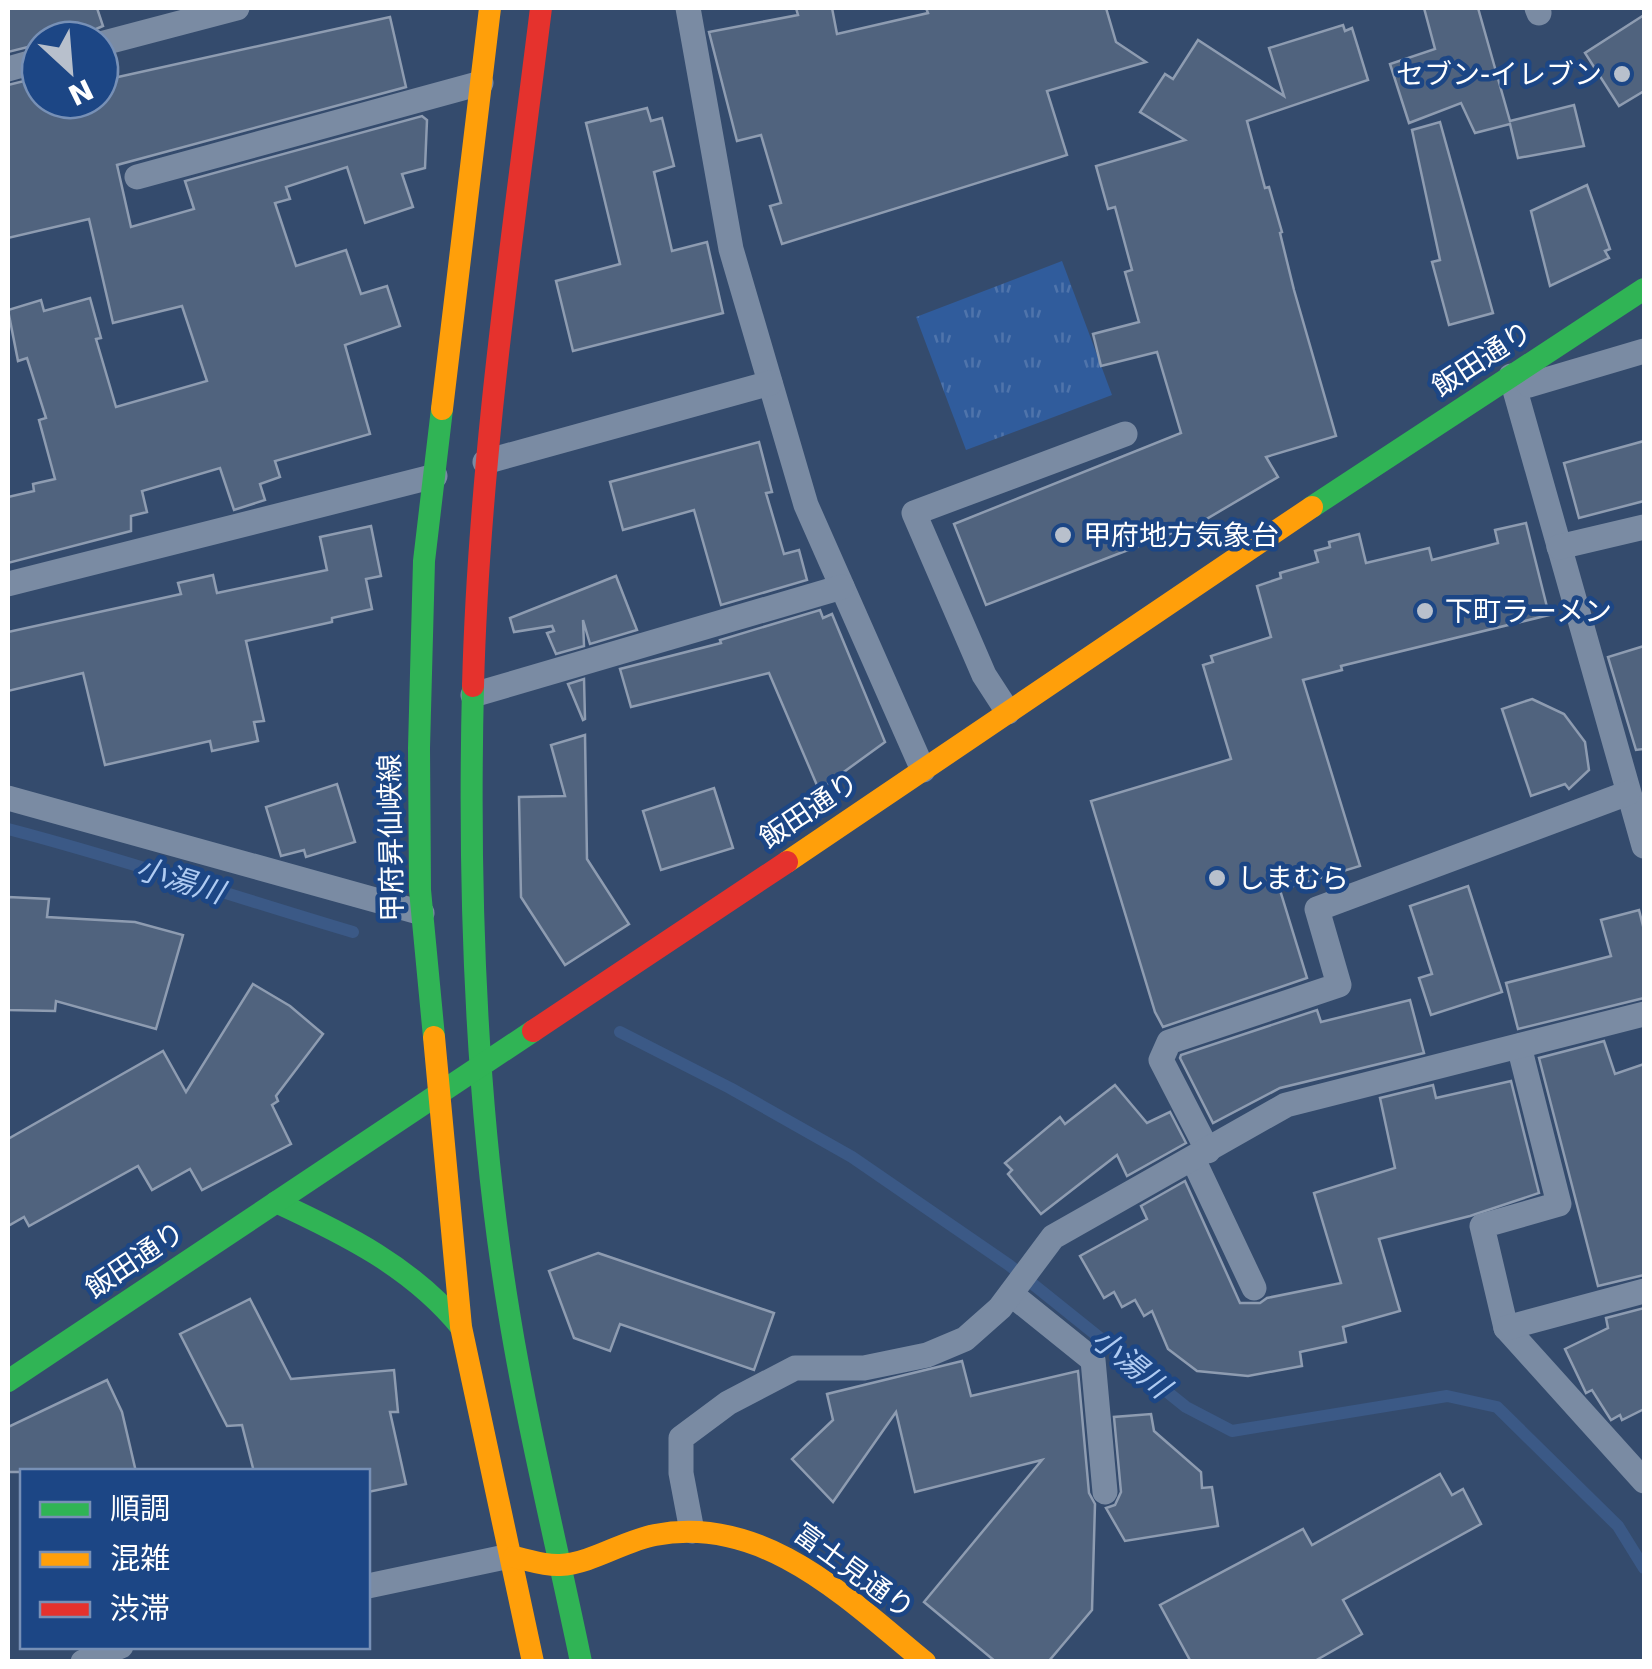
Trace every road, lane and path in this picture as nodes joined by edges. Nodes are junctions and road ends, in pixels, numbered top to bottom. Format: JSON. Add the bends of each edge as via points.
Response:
{"nodes":[{"id":1,"x":237,"y":8,"type":"edge"},
{"id":2,"x":490,"y":8,"type":"edge"},
{"id":3,"x":541,"y":8,"type":"edge"},
{"id":4,"x":688,"y":8,"type":"edge"},
{"id":5,"x":120,"y":39,"type":"edge"},
{"id":6,"x":481,"y":83,"type":"junction"},
{"id":7,"x":137,"y":178,"type":"dead end"},
{"id":8,"x":1644,"y":289,"type":"edge"},
{"id":9,"x":1644,"y":352,"type":"edge"},
{"id":10,"x":770,"y":382,"type":"junction"},
{"id":11,"x":1513,"y":383,"type":"junction"},
{"id":12,"x":1125,"y":434,"type":"dead end"},
{"id":13,"x":485,"y":462,"type":"junction"},
{"id":14,"x":434,"y":476,"type":"junction"},
{"id":15,"x":1644,"y":527,"type":"edge"},
{"id":16,"x":1559,"y":547,"type":"junction"},
{"id":17,"x":8,"y":584,"type":"edge"},
{"id":18,"x":842,"y":587,"type":"junction"},
{"id":19,"x":473,"y":696,"type":"junction"},
{"id":20,"x":1008,"y":712,"type":"junction"},
{"id":21,"x":923,"y":770,"type":"junction"},
{"id":22,"x":1628,"y":793,"type":"junction"},
{"id":23,"x":8,"y":798,"type":"edge"},
{"id":24,"x":1644,"y":846,"type":"edge"},
{"id":25,"x":422,"y":913,"type":"junction"},
{"id":26,"x":1644,"y":1014,"type":"edge"},
{"id":27,"x":1519,"y":1046,"type":"junction"},
{"id":28,"x":479,"y":1068,"type":"junction"},
{"id":29,"x":437,"y":1095,"type":"junction"},
{"id":30,"x":1200,"y":1155,"type":"junction"},
{"id":31,"x":276,"y":1202,"type":"junction"},
{"id":32,"x":1254,"y":1288,"type":"dead end"},
{"id":33,"x":1644,"y":1291,"type":"edge"},
{"id":34,"x":1012,"y":1293,"type":"junction"},
{"id":35,"x":461,"y":1327,"type":"junction"},
{"id":36,"x":1506,"y":1328,"type":"junction"},
{"id":37,"x":8,"y":1382,"type":"edge"},
{"id":38,"x":1644,"y":1481,"type":"edge"},
{"id":39,"x":1105,"y":1492,"type":"dead end"},
{"id":40,"x":692,"y":1531,"type":"junction"},
{"id":41,"x":510,"y":1556,"type":"junction"},
{"id":42,"x":560,"y":1565,"type":"junction"},
{"id":43,"x":370,"y":1586,"type":"edge"},
{"id":44,"x":114,"y":1649,"type":"edge"},
{"id":45,"x":83,"y":1662,"type":"edge"},
{"id":46,"x":533,"y":1662,"type":"edge"},
{"id":47,"x":581,"y":1662,"type":"edge"},
{"id":48,"x":925,"y":1662,"type":"edge"}],
"edges":[{"from":1,"to":5,"type":"lane"},
{"from":2,"to":6,"type":"main road","name":"甲府昇仙峡線"},
{"from":3,"to":13,"type":"main road"},
{"from":4,"to":10,"type":"lane","via":[[732,249]]},
{"from":6,"to":7,"type":"lane"},
{"from":6,"to":14,"type":"main road","name":"甲府昇仙峡線"},
{"from":8,"to":11,"type":"main road","name":"飯田通り"},
{"from":9,"to":11,"type":"lane"},
{"from":10,"to":13,"type":"lane"},
{"from":10,"to":18,"type":"lane","via":[[806,505]]},
{"from":11,"to":16,"type":"lane"},
{"from":11,"to":20,"type":"main road","name":"飯田通り","via":[[1206,576]]},
{"from":12,"to":20,"type":"lane","via":[[914,513],[984,675]]},
{"from":13,"to":19,"type":"main road"},
{"from":14,"to":17,"type":"lane"},
{"from":14,"to":25,"type":"main road","name":"甲府昇仙峡線","via":[[419,748]]},
{"from":15,"to":16,"type":"lane"},
{"from":16,"to":22,"type":"lane"},
{"from":18,"to":19,"type":"lane"},
{"from":18,"to":21,"type":"lane"},
{"from":19,"to":28,"type":"main road"},
{"from":20,"to":21,"type":"main road","name":"飯田通り"},
{"from":21,"to":28,"type":"main road","name":"飯田通り"},
{"from":22,"to":24,"type":"lane"},
{"from":22,"to":30,"type":"lane","via":[[1318,909],[1338,986],[1169,1042],[1161,1060]]},
{"from":23,"to":25,"type":"lane"},
{"from":25,"to":29,"type":"main road","name":"甲府昇仙峡線"},
{"from":26,"to":27,"type":"lane"},
{"from":27,"to":30,"type":"lane","via":[[1286,1105]]},
{"from":27,"to":36,"type":"lane","via":[[1559,1204],[1482,1226]]},
{"from":28,"to":29,"type":"main road","name":"飯田通り"},
{"from":28,"to":42,"type":"main road","via":[[509,1312]]},
{"from":29,"to":31,"type":"main road","name":"飯田通り"},
{"from":29,"to":35,"type":"main road","name":"甲府昇仙峡線"},
{"from":30,"to":32,"type":"lane"},
{"from":30,"to":34,"type":"lane","via":[[1053,1237]]},
{"from":31,"to":35,"type":"main road","via":[[392,1265],[431,1293]]},
{"from":31,"to":37,"type":"main road","name":"飯田通り"},
{"from":33,"to":36,"type":"lane"},
{"from":34,"to":39,"type":"lane","via":[[1094,1360]]},
{"from":34,"to":40,"type":"lane","via":[[965,1339],[927,1355],[864,1368],[795,1368],[728,1403],[681,1438],[680,1473]]},
{"from":35,"to":41,"type":"main road","name":"甲府昇仙峡線"},
{"from":36,"to":38,"type":"lane"},
{"from":40,"to":42,"type":"main road","name":"富士見通り","via":[[658,1534]]},
{"from":40,"to":48,"type":"main road","name":"富士見通り","via":[[738,1534],[766,1545]]},
{"from":41,"to":42,"type":"main road","name":"富士見通り"},
{"from":41,"to":43,"type":"lane"},
{"from":41,"to":46,"type":"main road","name":"甲府昇仙峡線"},
{"from":42,"to":47,"type":"main road"},
{"from":44,"to":45,"type":"lane"}]}
